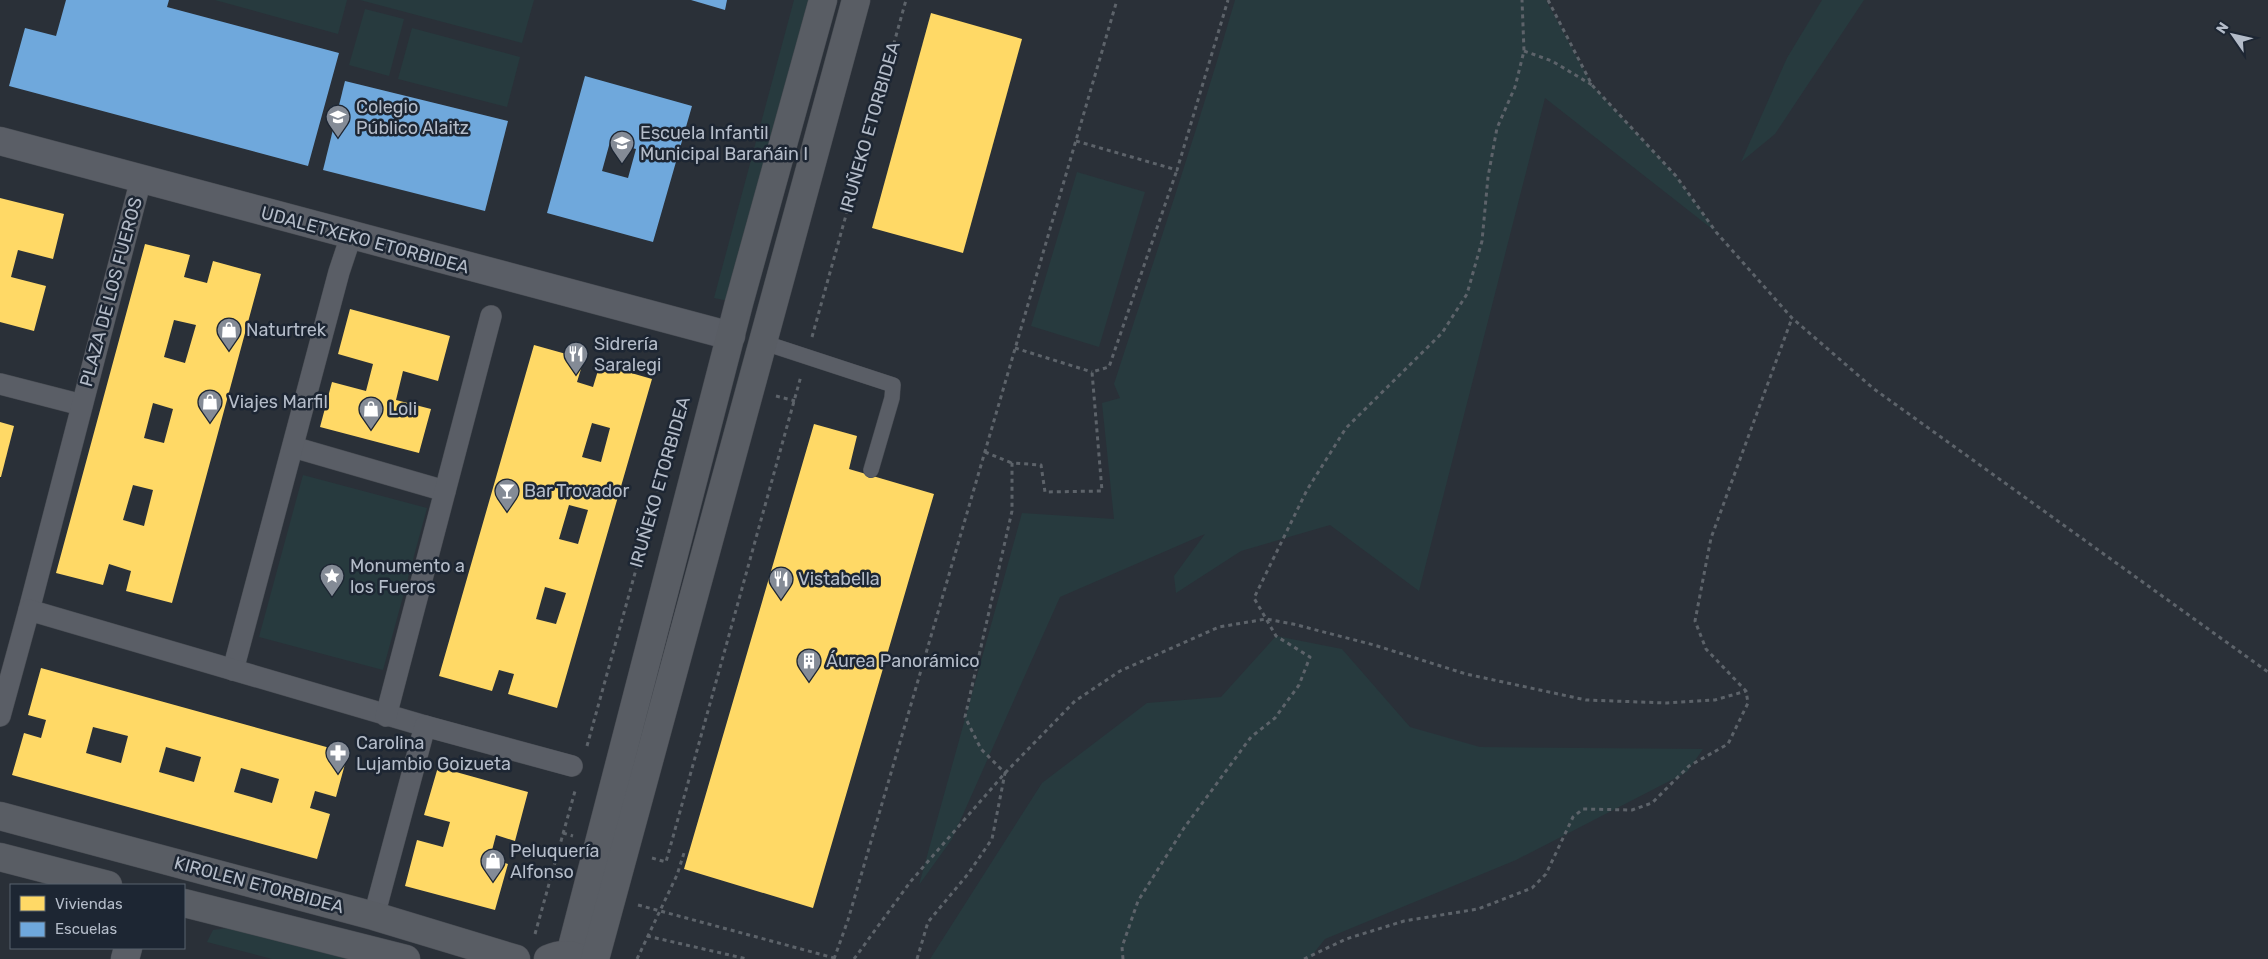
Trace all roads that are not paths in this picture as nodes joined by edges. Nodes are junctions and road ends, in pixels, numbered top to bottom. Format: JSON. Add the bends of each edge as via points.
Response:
{"nodes":[{"id":1,"x":823,"y":0,"type":"edge"},
{"id":2,"x":856,"y":0,"type":"edge"},
{"id":3,"x":0,"y":140,"type":"edge"},
{"id":4,"x":141,"y":179,"type":"junction"},
{"id":5,"x":351,"y":236,"type":"junction"},
{"id":6,"x":491,"y":316,"type":"dead end"},
{"id":7,"x":731,"y":336,"type":"junction"},
{"id":8,"x":762,"y":342,"type":"junction"},
{"id":9,"x":0,"y":384,"type":"edge"},
{"id":10,"x":82,"y":405,"type":"junction"},
{"id":11,"x":294,"y":448,"type":"junction"},
{"id":12,"x":871,"y":470,"type":"dead end"},
{"id":13,"x":445,"y":491,"type":"junction"},
{"id":14,"x":29,"y":610,"type":"junction"},
{"id":15,"x":233,"y":670,"type":"junction"},
{"id":16,"x":0,"y":716,"type":"edge"},
{"id":17,"x":386,"y":716,"type":"junction"},
{"id":18,"x":425,"y":726,"type":"junction"},
{"id":19,"x":578,"y":767,"type":"road end"},
{"id":20,"x":0,"y":816,"type":"edge"},
{"id":21,"x":0,"y":857,"type":"edge"},
{"id":22,"x":104,"y":884,"type":"edge"},
{"id":23,"x":185,"y":903,"type":"edge"},
{"id":24,"x":374,"y":916,"type":"junction"},
{"id":25,"x":574,"y":958,"type":"edge"},
{"id":26,"x":406,"y":959,"type":"edge"},
{"id":27,"x":516,"y":959,"type":"edge"}],
"edges":[{"from":1,"to":7,"type":"main road","name":"IRUÑEKO ETORBIDEA"},
{"from":2,"to":8,"type":"main road","name":"IRUÑEKO ETORBIDEA"},
{"from":3,"to":4,"type":"street","name":"UDALETXEKO ETORBIDEA"},
{"from":4,"to":5,"type":"street","name":"UDALETXEKO ETORBIDEA"},
{"from":4,"to":10,"type":"street","name":"PLAZA DE LOS FUEROS"},
{"from":5,"to":7,"type":"street","name":"UDALETXEKO ETORBIDEA"},
{"from":5,"to":11,"type":"street"},
{"from":6,"to":13,"type":"street"},
{"from":7,"to":25,"type":"main road","name":"IRUÑEKO ETORBIDEA"},
{"from":8,"to":12,"type":"lane","via":[[893,385]]},
{"from":8,"to":25,"type":"main road","name":"IRUÑEKO ETORBIDEA","via":[[611,897]]},
{"from":9,"to":10,"type":"street","name":"PLAZA DE LOS FUEROS"},
{"from":10,"to":14,"type":"street","name":"PLAZA DE LOS FUEROS"},
{"from":11,"to":13,"type":"street"},
{"from":11,"to":15,"type":"street"},
{"from":13,"to":17,"type":"street"},
{"from":14,"to":15,"type":"street"},
{"from":14,"to":16,"type":"street","name":"PLAZA DE LOS FUEROS"},
{"from":15,"to":17,"type":"street"},
{"from":17,"to":18,"type":"street"},
{"from":18,"to":19,"type":"street"},
{"from":18,"to":24,"type":"street"},
{"from":20,"to":24,"type":"main road","name":"KIROLEN ETORBIDEA"},
{"from":21,"to":22,"type":"main road"},
{"from":23,"to":26,"type":"main road","name":"KIROLEN ETORBIDEA"},
{"from":24,"to":27,"type":"main road","name":"KIROLEN ETORBIDEA"}]}
